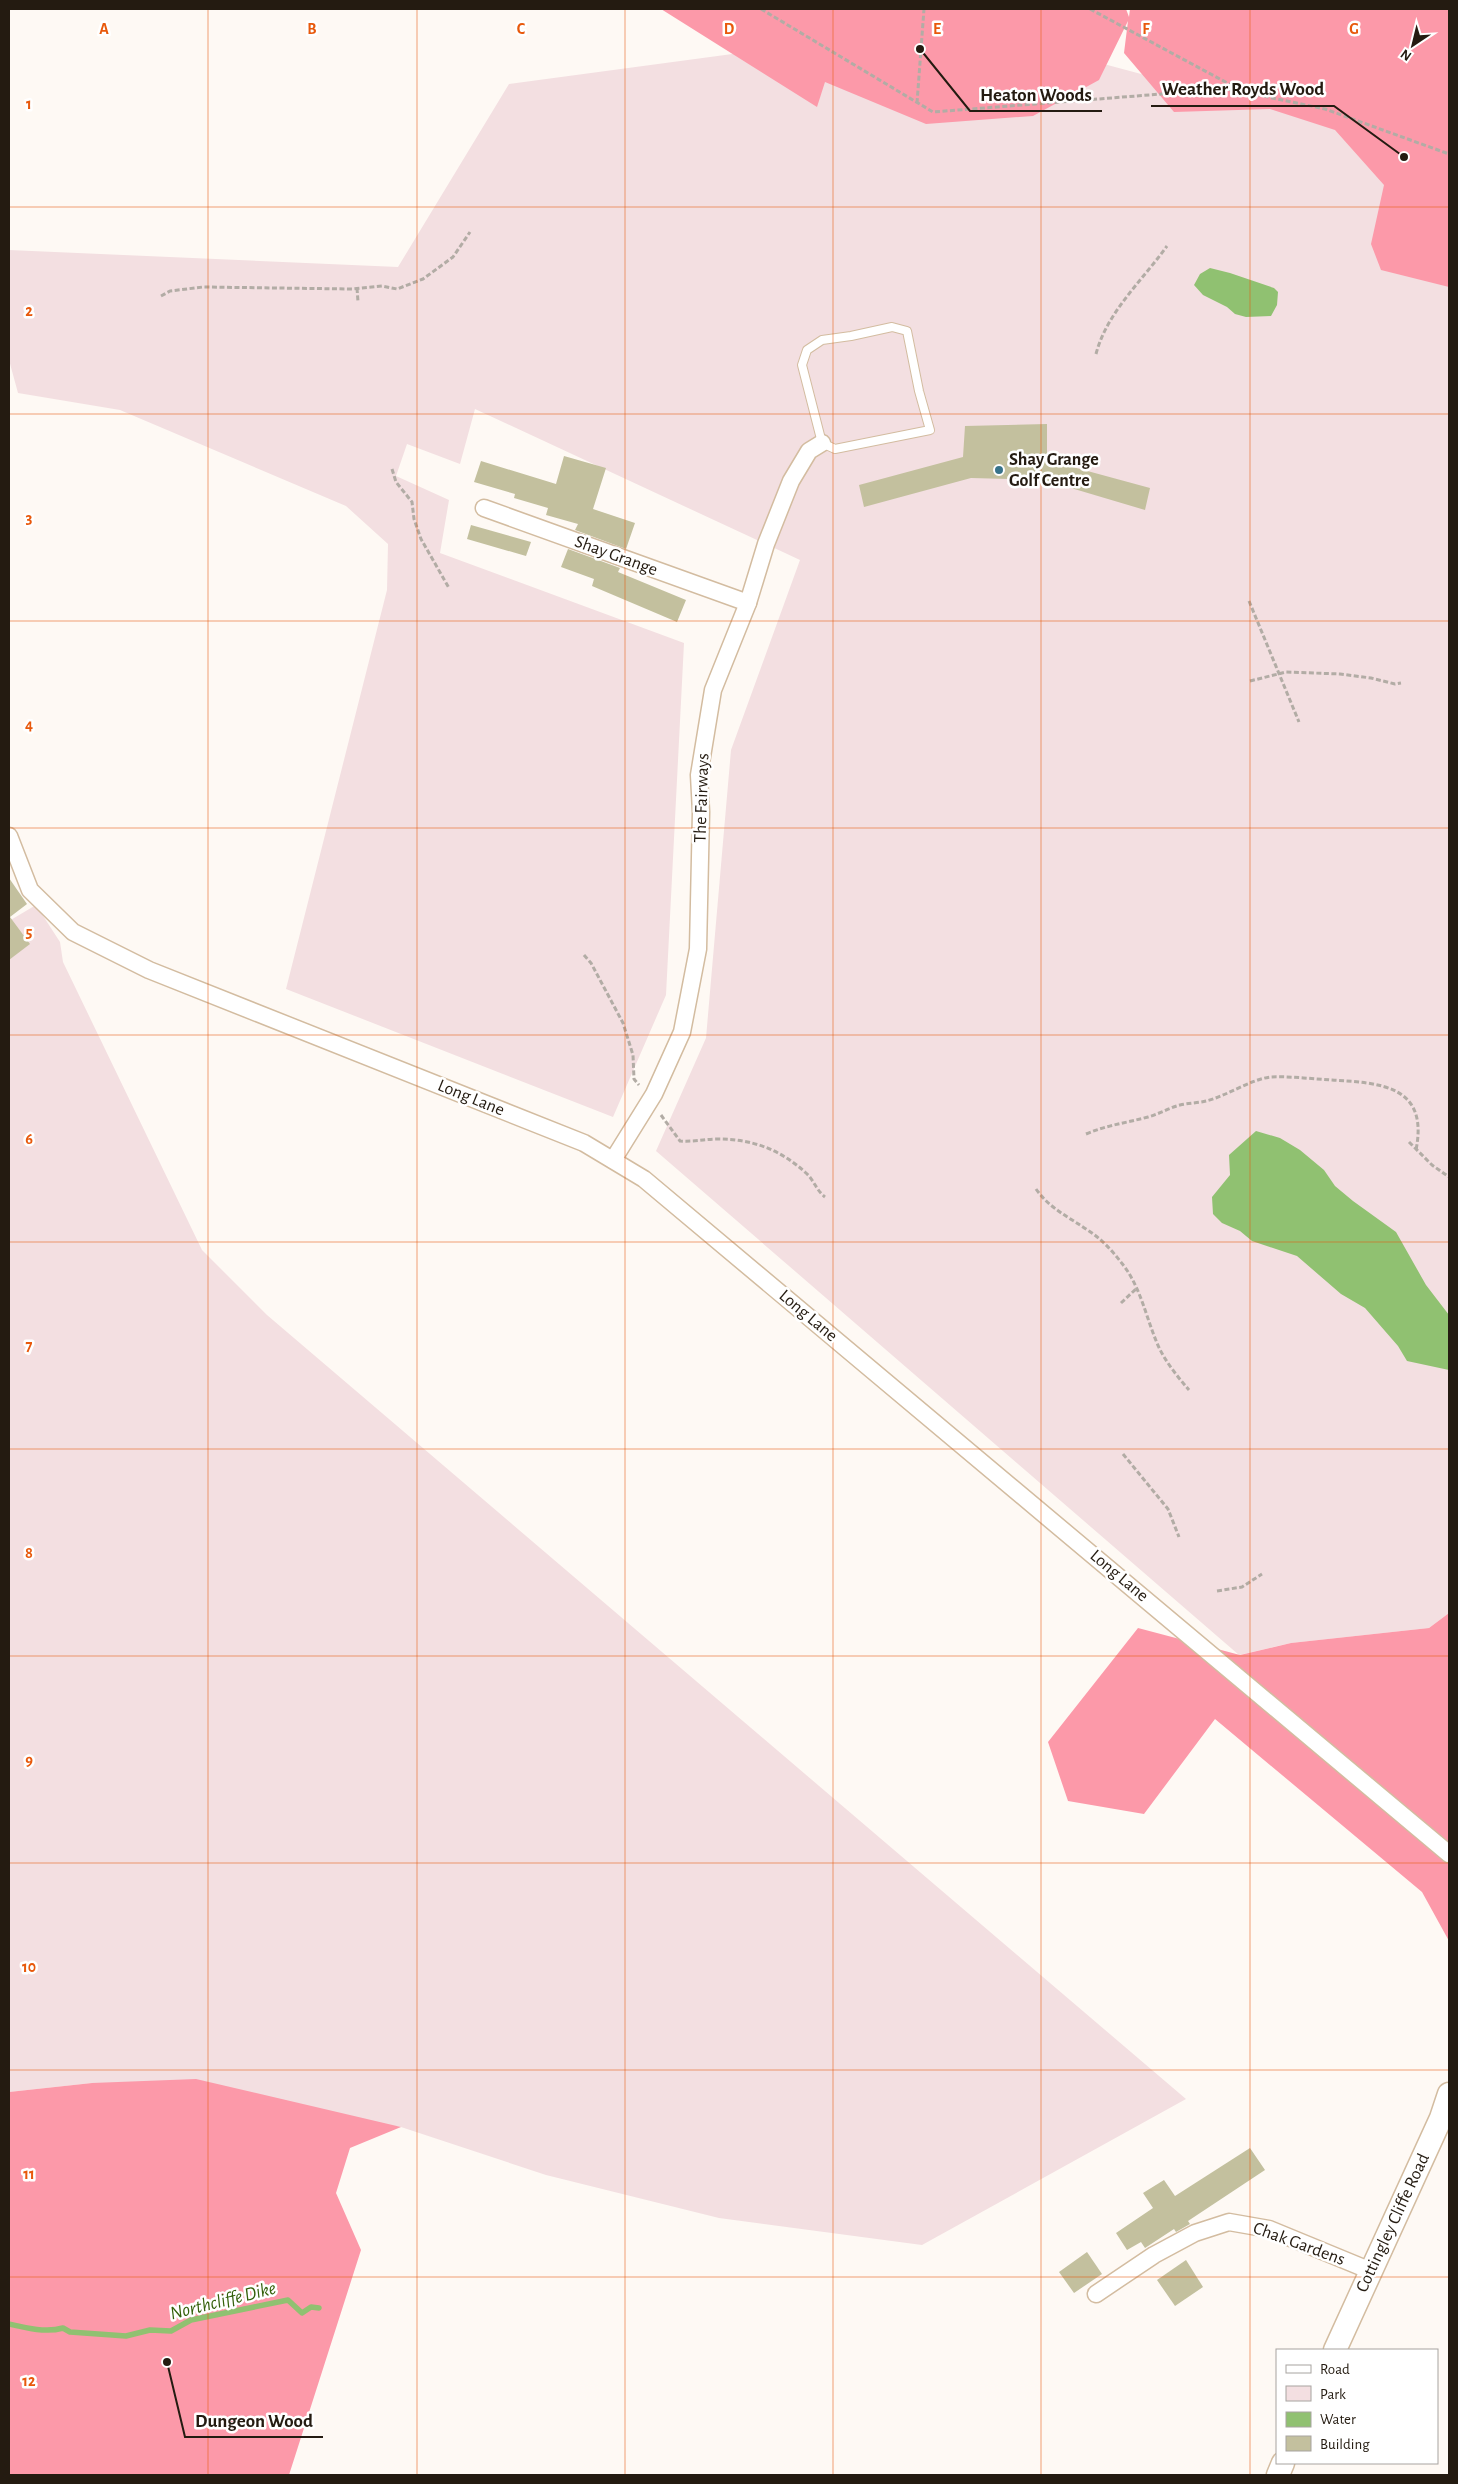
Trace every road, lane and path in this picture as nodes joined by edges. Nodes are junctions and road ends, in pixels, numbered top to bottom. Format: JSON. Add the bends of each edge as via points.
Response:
{"nodes":[{"id":1,"x":761,"y":9,"type":"edge"},
{"id":2,"x":924,"y":9,"type":"edge"},
{"id":3,"x":1090,"y":9,"type":"edge"},
{"id":4,"x":1244,"y":92,"type":"junction"},
{"id":5,"x":917,"y":103,"type":"junction"},
{"id":6,"x":1449,"y":154,"type":"edge"},
{"id":7,"x":470,"y":232,"type":"dead end"},
{"id":8,"x":1166,"y":246,"type":"dead end"},
{"id":9,"x":357,"y":288,"type":"junction"},
{"id":10,"x":162,"y":296,"type":"dead end"},
{"id":11,"x":358,"y":302,"type":"dead end"},
{"id":12,"x":1096,"y":354,"type":"dead end"},
{"id":13,"x":822,"y":443,"type":"junction"},
{"id":14,"x":392,"y":470,"type":"dead end"},
{"id":15,"x":484,"y":508,"type":"dead end"},
{"id":16,"x":449,"y":588,"type":"dead end"},
{"id":17,"x":1249,"y":601,"type":"dead end"},
{"id":18,"x":748,"y":603,"type":"junction"},
{"id":19,"x":1280,"y":673,"type":"junction"},
{"id":20,"x":1250,"y":681,"type":"dead end"},
{"id":21,"x":1401,"y":683,"type":"dead end"},
{"id":22,"x":1299,"y":722,"type":"dead end"},
{"id":23,"x":9,"y":836,"type":"edge"},
{"id":24,"x":584,"y":955,"type":"dead end"},
{"id":25,"x":642,"y":1090,"type":"dead end"},
{"id":26,"x":657,"y":1109,"type":"dead end"},
{"id":27,"x":1086,"y":1134,"type":"dead end"},
{"id":28,"x":1409,"y":1142,"type":"dead end"},
{"id":29,"x":1416,"y":1150,"type":"junction"},
{"id":30,"x":613,"y":1160,"type":"junction"},
{"id":31,"x":1449,"y":1177,"type":"edge"},
{"id":32,"x":1036,"y":1189,"type":"dead end"},
{"id":33,"x":824,"y":1198,"type":"dead end"},
{"id":34,"x":1137,"y":1288,"type":"junction"},
{"id":35,"x":1121,"y":1303,"type":"dead end"},
{"id":36,"x":1189,"y":1390,"type":"dead end"},
{"id":37,"x":1123,"y":1454,"type":"dead end"},
{"id":38,"x":1178,"y":1537,"type":"dead end"},
{"id":39,"x":1262,"y":1574,"type":"dead end"},
{"id":40,"x":1217,"y":1591,"type":"dead end"},
{"id":41,"x":1449,"y":1854,"type":"edge"},
{"id":42,"x":1449,"y":2094,"type":"edge"},
{"id":43,"x":1371,"y":2271,"type":"junction"},
{"id":44,"x":1096,"y":2294,"type":"dead end"},
{"id":45,"x":1335,"y":2349,"type":"edge"}],
"edges":[{"from":1,"to":5,"type":"path"},
{"from":2,"to":5,"type":"path"},
{"from":3,"to":4,"type":"path"},
{"from":4,"to":5,"type":"path","via":[[1225,89],[933,112]]},
{"from":4,"to":6,"type":"path","via":[[1325,109]]},
{"from":7,"to":9,"type":"path","via":[[453,257],[423,280],[397,289],[382,286]]},
{"from":8,"to":12,"type":"path","via":[[1119,306]]},
{"from":9,"to":10,"type":"path","via":[[203,287],[170,291]]},
{"from":9,"to":11,"type":"path"},
{"from":13,"to":13,"type":"lane","via":[[835,450],[930,430],[907,330],[892,327],[822,340],[807,350],[802,365]]},
{"from":13,"to":18,"type":"street","name":"The Fairways","via":[[809,451],[791,481],[766,544]]},
{"from":14,"to":16,"type":"path","via":[[396,482],[412,502],[414,519],[422,539]]},
{"from":15,"to":18,"type":"street","name":"Shay Grange"},
{"from":17,"to":19,"type":"path"},
{"from":18,"to":30,"type":"street","name":"The Fairways","via":[[713,690],[699,775],[698,949],[682,1032],[654,1094]]},
{"from":19,"to":20,"type":"path"},
{"from":19,"to":21,"type":"path","via":[[1340,674]]},
{"from":19,"to":22,"type":"path"},
{"from":23,"to":30,"type":"street","name":"Long Lane","via":[[30,890],[73,932],[149,970],[584,1143]]},
{"from":24,"to":25,"type":"path","via":[[623,1023],[633,1055],[634,1079]]},
{"from":26,"to":33,"type":"path","via":[[680,1141],[746,1140],[770,1148],[807,1174]]},
{"from":27,"to":29,"type":"path","via":[[1180,1105],[1207,1101],[1269,1077],[1323,1079],[1376,1083],[1396,1090],[1410,1103],[1417,1122]]},
{"from":28,"to":29,"type":"path"},
{"from":29,"to":31,"type":"path"},
{"from":30,"to":41,"type":"street","name":"Long Lane","via":[[644,1179]]},
{"from":32,"to":34,"type":"path","via":[[1045,1202],[1107,1246]]},
{"from":34,"to":35,"type":"path"},
{"from":34,"to":36,"type":"path","via":[[1157,1343]]},
{"from":37,"to":38,"type":"path","via":[[1168,1509]]},
{"from":39,"to":40,"type":"path","via":[[1242,1586]]},
{"from":42,"to":43,"type":"main road","name":"Cottingley Cliffe Road"},
{"from":43,"to":44,"type":"street","name":"Chak Gardens","via":[[1269,2229],[1229,2222],[1195,2233]]},
{"from":43,"to":45,"type":"main road","name":"Cottingley Cliffe Road"}]}
